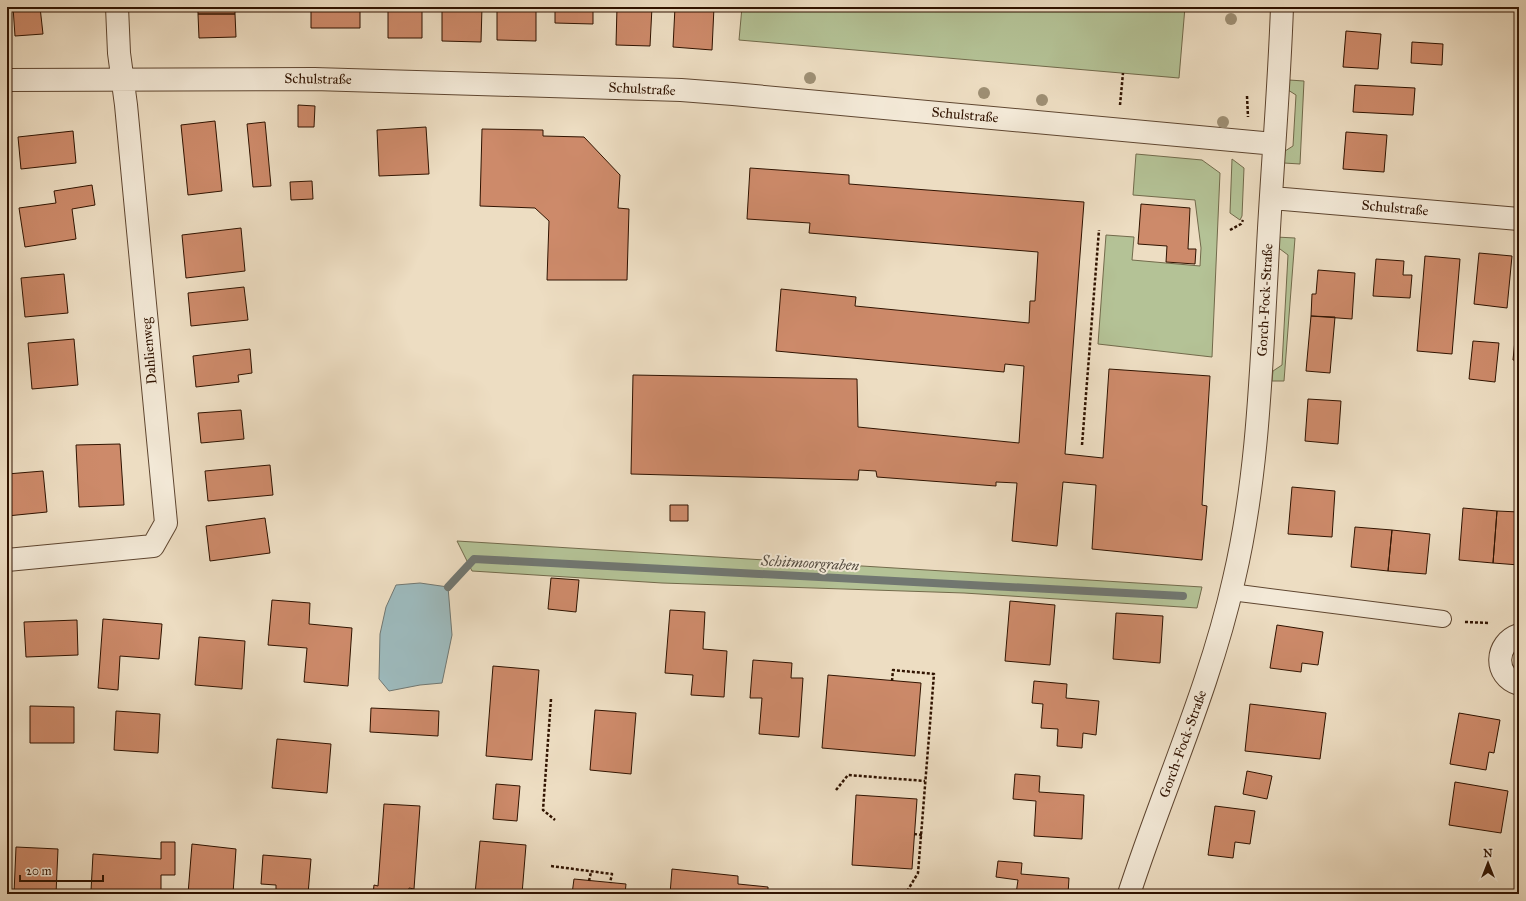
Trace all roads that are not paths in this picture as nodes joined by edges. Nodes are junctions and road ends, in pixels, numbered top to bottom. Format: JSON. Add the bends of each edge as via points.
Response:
{"nodes":[{"id":1,"x":117,"y":7,"type":"edge"},
{"id":2,"x":1282,"y":7,"type":"edge"},
{"id":3,"x":7,"y":80,"type":"edge"},
{"id":4,"x":123,"y":80,"type":"junction"},
{"id":5,"x":1274,"y":144,"type":"junction"},
{"id":6,"x":1272,"y":198,"type":"junction"},
{"id":7,"x":1519,"y":219,"type":"edge"},
{"id":8,"x":7,"y":560,"type":"edge"},
{"id":9,"x":1231,"y":592,"type":"junction"},
{"id":10,"x":1443,"y":620,"type":"road end"},
{"id":11,"x":1519,"y":635,"type":"edge"},
{"id":12,"x":1519,"y":684,"type":"edge"},
{"id":13,"x":1129,"y":894,"type":"edge"}],
"edges":[{"from":1,"to":4,"type":"street","name":"Dahlienweg"},
{"from":2,"to":5,"type":"street","name":"Gorch-Fock-Straße"},
{"from":3,"to":4,"type":"street","name":"Schulstraße"},
{"from":4,"to":5,"type":"street","name":"Schulstraße","via":[[314,78],[681,90]]},
{"from":4,"to":8,"type":"street","name":"Dahlienweg","via":[[166,523],[153,546]]},
{"from":5,"to":6,"type":"street","name":"Gorch-Fock-Straße"},
{"from":6,"to":7,"type":"street","name":"Schulstraße"},
{"from":6,"to":9,"type":"street","name":"Gorch-Fock-Straße","via":[[1258,414],[1241,546]]},
{"from":9,"to":10,"type":"lane"},
{"from":9,"to":13,"type":"street","name":"Gorch-Fock-Straße","via":[[1207,678]]},
{"from":11,"to":12,"type":"street","via":[[1507,642],[1500,657],[1503,672]]}]}
